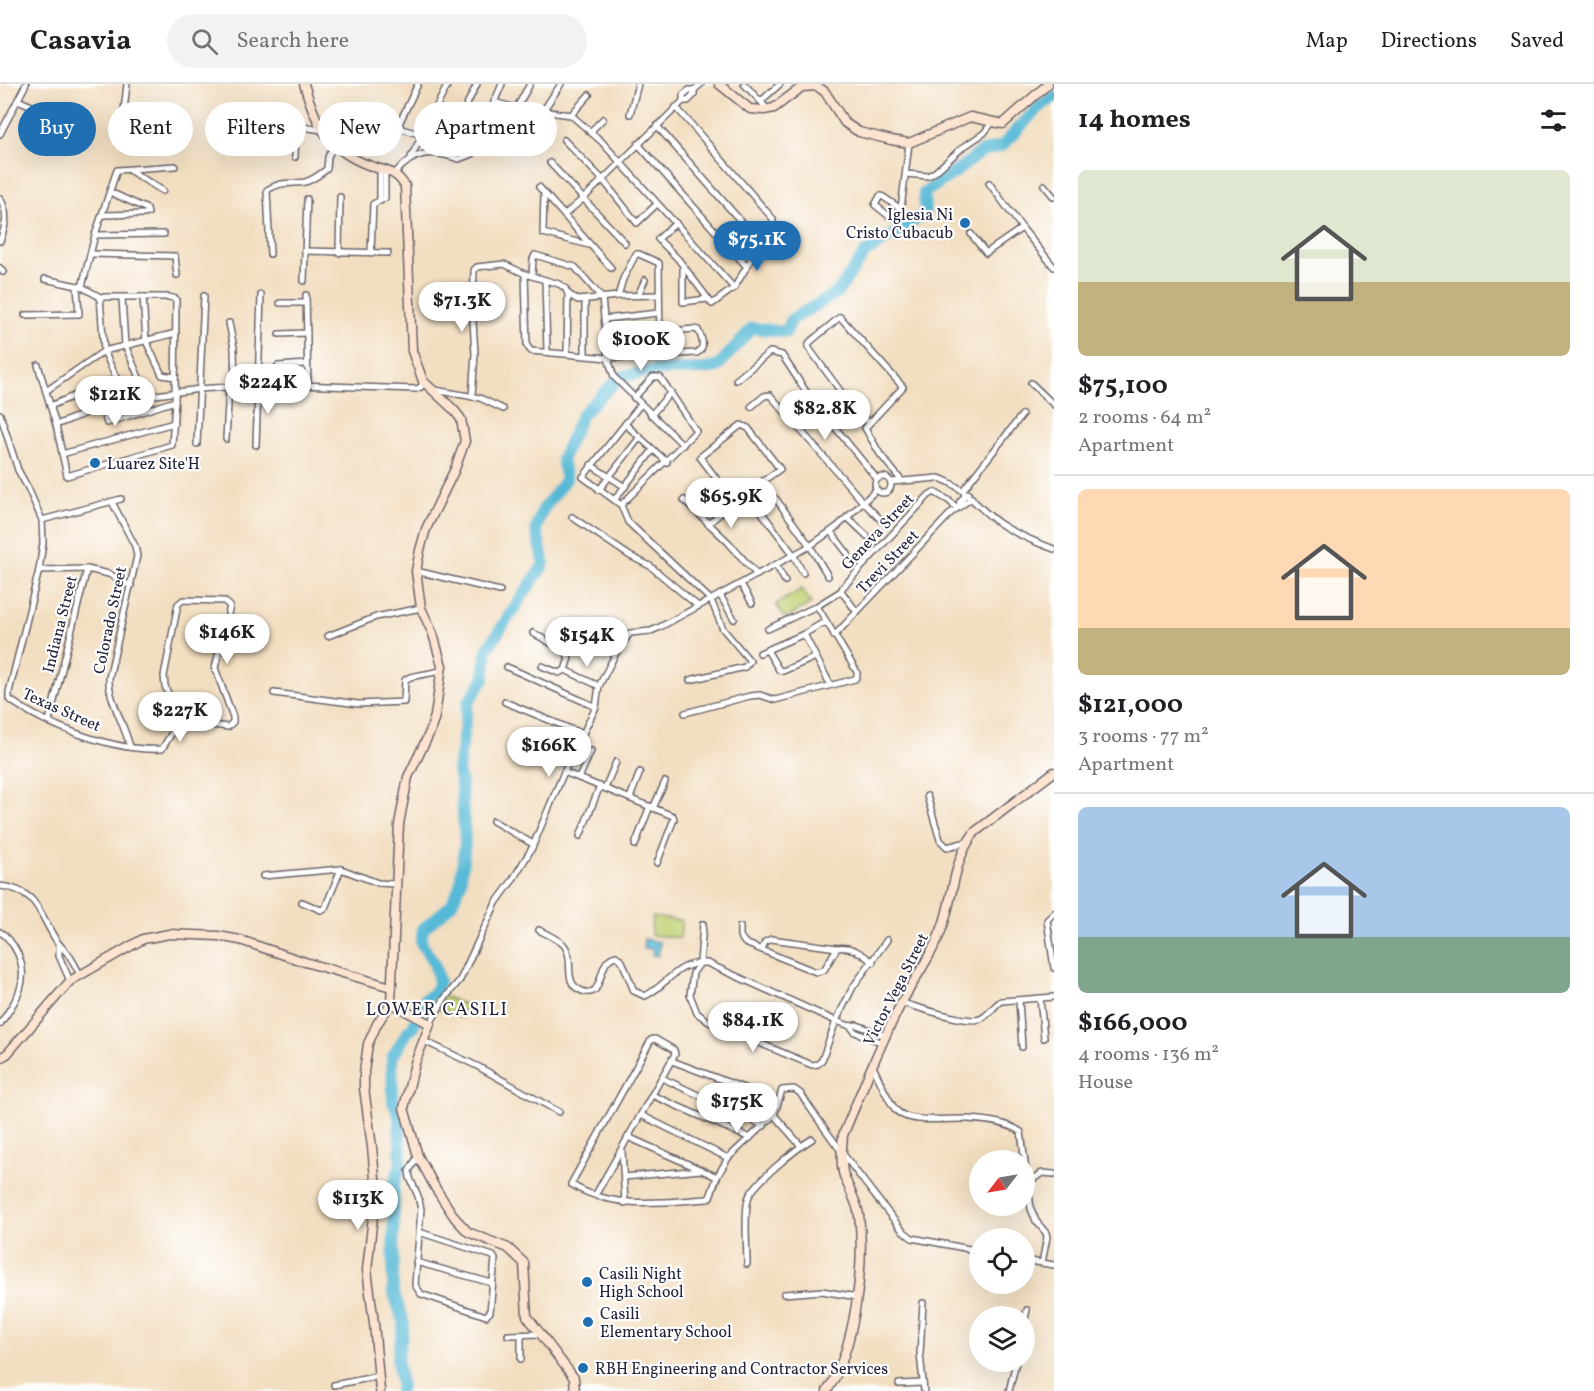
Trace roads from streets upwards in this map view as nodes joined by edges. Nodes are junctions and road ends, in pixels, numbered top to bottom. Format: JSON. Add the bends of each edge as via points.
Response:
{"nodes":[{"id":1,"x":26,"y":84,"type":"edge"},
{"id":2,"x":127,"y":84,"type":"edge"},
{"id":3,"x":304,"y":84,"type":"edge"},
{"id":4,"x":418,"y":84,"type":"edge"},
{"id":5,"x":448,"y":84,"type":"edge"},
{"id":6,"x":477,"y":84,"type":"edge"},
{"id":7,"x":502,"y":84,"type":"edge"},
{"id":8,"x":530,"y":84,"type":"edge"},
{"id":9,"x":561,"y":84,"type":"edge"},
{"id":10,"x":638,"y":84,"type":"edge"},
{"id":11,"x":701,"y":84,"type":"edge"},
{"id":12,"x":719,"y":84,"type":"edge"},
{"id":13,"x":744,"y":84,"type":"edge"},
{"id":14,"x":780,"y":84,"type":"edge"},
{"id":15,"x":1048,"y":84,"type":"edge"},
{"id":16,"x":589,"y":95,"type":"dead end"},
{"id":17,"x":18,"y":100,"type":"junction"},
{"id":18,"x":22,"y":102,"type":"edge"},
{"id":19,"x":125,"y":102,"type":"edge"},
{"id":20,"x":439,"y":102,"type":"edge"},
{"id":21,"x":468,"y":102,"type":"edge"},
{"id":22,"x":494,"y":102,"type":"edge"},
{"id":23,"x":521,"y":102,"type":"edge"},
{"id":24,"x":549,"y":102,"type":"edge"},
{"id":25,"x":762,"y":106,"type":"junction"},
{"id":26,"x":676,"y":107,"type":"junction"},
{"id":27,"x":557,"y":113,"type":"edge"},
{"id":28,"x":630,"y":114,"type":"dead end"},
{"id":29,"x":571,"y":115,"type":"junction"},
{"id":30,"x":603,"y":119,"type":"dead end"},
{"id":31,"x":318,"y":120,"type":"edge"},
{"id":32,"x":992,"y":123,"type":"junction"},
{"id":33,"x":657,"y":126,"type":"junction"},
{"id":34,"x":590,"y":132,"type":"junction"},
{"id":35,"x":414,"y":133,"type":"edge"},
{"id":36,"x":0,"y":134,"type":"edge"},
{"id":37,"x":564,"y":140,"type":"dead end"},
{"id":38,"x":909,"y":143,"type":"junction"},
{"id":39,"x":639,"y":144,"type":"junction"},
{"id":40,"x":414,"y":151,"type":"edge"},
{"id":41,"x":328,"y":156,"type":"edge"},
{"id":42,"x":350,"y":156,"type":"edge"},
{"id":43,"x":417,"y":156,"type":"edge"},
{"id":44,"x":449,"y":156,"type":"edge"},
{"id":45,"x":466,"y":156,"type":"edge"},
{"id":46,"x":411,"y":157,"type":"junction"},
{"id":47,"x":620,"y":162,"type":"junction"},
{"id":48,"x":550,"y":163,"type":"dead end"},
{"id":49,"x":175,"y":166,"type":"dead end"},
{"id":50,"x":127,"y":169,"type":"junction"},
{"id":51,"x":382,"y":170,"type":"junction"},
{"id":52,"x":395,"y":173,"type":"junction"},
{"id":53,"x":906,"y":174,"type":"junction"},
{"id":54,"x":603,"y":180,"type":"junction"},
{"id":55,"x":989,"y":183,"type":"dead end"},
{"id":56,"x":1044,"y":185,"type":"dead end"},
{"id":57,"x":539,"y":187,"type":"dead end"},
{"id":58,"x":110,"y":192,"type":"junction"},
{"id":59,"x":163,"y":192,"type":"dead end"},
{"id":60,"x":544,"y":193,"type":"junction"},
{"id":61,"x":340,"y":197,"type":"dead end"},
{"id":62,"x":1054,"y":197,"type":"edge"},
{"id":63,"x":0,"y":198,"type":"edge"},
{"id":64,"x":584,"y":198,"type":"junction"},
{"id":65,"x":307,"y":199,"type":"dead end"},
{"id":66,"x":657,"y":204,"type":"junction"},
{"id":67,"x":901,"y":209,"type":"junction"},
{"id":68,"x":102,"y":215,"type":"junction"},
{"id":69,"x":564,"y":215,"type":"junction"},
{"id":70,"x":676,"y":223,"type":"junction"},
{"id":71,"x":1022,"y":228,"type":"junction"},
{"id":72,"x":164,"y":234,"type":"dead end"},
{"id":73,"x":971,"y":234,"type":"dead end"},
{"id":74,"x":95,"y":235,"type":"junction"},
{"id":75,"x":0,"y":241,"type":"edge"},
{"id":76,"x":625,"y":243,"type":"dead end"},
{"id":77,"x":760,"y":243,"type":"junction"},
{"id":78,"x":591,"y":246,"type":"junction"},
{"id":79,"x":305,"y":251,"type":"junction"},
{"id":80,"x":371,"y":252,"type":"junction"},
{"id":81,"x":339,"y":253,"type":"junction"},
{"id":82,"x":388,"y":253,"type":"dead end"},
{"id":83,"x":91,"y":254,"type":"junction"},
{"id":84,"x":270,"y":254,"type":"dead end"},
{"id":85,"x":683,"y":267,"type":"junction"},
{"id":86,"x":747,"y":267,"type":"junction"},
{"id":87,"x":1054,"y":267,"type":"edge"},
{"id":88,"x":611,"y":268,"type":"dead end"},
{"id":89,"x":177,"y":275,"type":"dead end"},
{"id":90,"x":529,"y":275,"type":"junction"},
{"id":91,"x":45,"y":279,"type":"dead end"},
{"id":92,"x":545,"y":280,"type":"junction"},
{"id":93,"x":645,"y":280,"type":"dead end"},
{"id":94,"x":304,"y":281,"type":"dead end"},
{"id":95,"x":79,"y":287,"type":"junction"},
{"id":96,"x":734,"y":288,"type":"junction"},
{"id":97,"x":568,"y":294,"type":"junction"},
{"id":98,"x":261,"y":295,"type":"dead end"},
{"id":99,"x":306,"y":295,"type":"dead end"},
{"id":100,"x":638,"y":295,"type":"junction"},
{"id":101,"x":658,"y":295,"type":"junction"},
{"id":102,"x":204,"y":296,"type":"dead end"},
{"id":103,"x":618,"y":296,"type":"junction"},
{"id":104,"x":100,"y":297,"type":"junction"},
{"id":105,"x":122,"y":297,"type":"junction"},
{"id":106,"x":142,"y":297,"type":"junction"},
{"id":107,"x":602,"y":298,"type":"junction"},
{"id":108,"x":707,"y":299,"type":"junction"},
{"id":109,"x":585,"y":300,"type":"junction"},
{"id":110,"x":280,"y":303,"type":"dead end"},
{"id":111,"x":306,"y":303,"type":"junction"},
{"id":112,"x":658,"y":313,"type":"junction"},
{"id":113,"x":25,"y":315,"type":"dead end"},
{"id":114,"x":605,"y":319,"type":"junction"},
{"id":115,"x":229,"y":323,"type":"dead end"},
{"id":116,"x":659,"y":331,"type":"junction"},
{"id":117,"x":176,"y":333,"type":"junction"},
{"id":118,"x":307,"y":333,"type":"junction"},
{"id":119,"x":279,"y":334,"type":"dead end"},
{"id":120,"x":606,"y":337,"type":"junction"},
{"id":121,"x":146,"y":341,"type":"junction"},
{"id":122,"x":125,"y":345,"type":"junction"},
{"id":123,"x":104,"y":351,"type":"junction"},
{"id":124,"x":547,"y":352,"type":"junction"},
{"id":125,"x":660,"y":353,"type":"junction"},
{"id":126,"x":567,"y":354,"type":"junction"},
{"id":127,"x":585,"y":356,"type":"junction"},
{"id":128,"x":608,"y":358,"type":"junction"},
{"id":129,"x":308,"y":364,"type":"junction"},
{"id":130,"x":38,"y":365,"type":"dead end"},
{"id":131,"x":278,"y":366,"type":"dead end"},
{"id":132,"x":175,"y":377,"type":"junction"},
{"id":133,"x":117,"y":378,"type":"junction"},
{"id":134,"x":736,"y":380,"type":"dead end"},
{"id":135,"x":423,"y":381,"type":"junction"},
{"id":136,"x":1031,"y":383,"type":"dead end"},
{"id":137,"x":257,"y":384,"type":"junction"},
{"id":138,"x":308,"y":385,"type":"junction"},
{"id":139,"x":232,"y":387,"type":"junction"},
{"id":140,"x":200,"y":389,"type":"junction"},
{"id":141,"x":433,"y":389,"type":"junction"},
{"id":142,"x":46,"y":391,"type":"junction"},
{"id":143,"x":175,"y":392,"type":"junction"},
{"id":144,"x":671,"y":392,"type":"junction"},
{"id":145,"x":147,"y":396,"type":"junction"},
{"id":146,"x":472,"y":397,"type":"junction"},
{"id":147,"x":634,"y":398,"type":"junction"},
{"id":148,"x":126,"y":399,"type":"junction"},
{"id":149,"x":175,"y":402,"type":"junction"},
{"id":150,"x":641,"y":404,"type":"junction"},
{"id":151,"x":51,"y":405,"type":"junction"},
{"id":152,"x":1054,"y":405,"type":"edge"},
{"id":153,"x":101,"y":407,"type":"junction"},
{"id":154,"x":751,"y":407,"type":"dead end"},
{"id":155,"x":503,"y":409,"type":"dead end"},
{"id":156,"x":0,"y":414,"type":"edge"},
{"id":157,"x":651,"y":415,"type":"junction"},
{"id":158,"x":1023,"y":415,"type":"dead end"},
{"id":159,"x":174,"y":423,"type":"junction"},
{"id":160,"x":869,"y":423,"type":"junction"},
{"id":161,"x":625,"y":424,"type":"junction"},
{"id":162,"x":56,"y":425,"type":"junction"},
{"id":163,"x":640,"y":437,"type":"junction"},
{"id":164,"x":226,"y":439,"type":"dead end"},
{"id":165,"x":197,"y":444,"type":"dead end"},
{"id":166,"x":255,"y":445,"type":"dead end"},
{"id":167,"x":683,"y":445,"type":"junction"},
{"id":168,"x":653,"y":450,"type":"junction"},
{"id":169,"x":62,"y":454,"type":"junction"},
{"id":170,"x":666,"y":462,"type":"junction"},
{"id":171,"x":591,"y":465,"type":"junction"},
{"id":172,"x":608,"y":477,"type":"junction"},
{"id":173,"x":877,"y":479,"type":"junction"},
{"id":174,"x":901,"y":480,"type":"junction"},
{"id":175,"x":891,"y":482,"type":"junction"},
{"id":176,"x":625,"y":487,"type":"junction"},
{"id":177,"x":599,"y":490,"type":"junction"},
{"id":178,"x":876,"y":490,"type":"junction"},
{"id":179,"x":747,"y":493,"type":"junction"},
{"id":180,"x":968,"y":494,"type":"junction"},
{"id":181,"x":121,"y":499,"type":"dead end"},
{"id":182,"x":615,"y":499,"type":"junction"},
{"id":183,"x":776,"y":499,"type":"dead end"},
{"id":184,"x":684,"y":500,"type":"dead end"},
{"id":185,"x":112,"y":502,"type":"junction"},
{"id":186,"x":734,"y":502,"type":"junction"},
{"id":187,"x":863,"y":502,"type":"junction"},
{"id":188,"x":621,"y":505,"type":"junction"},
{"id":189,"x":958,"y":507,"type":"junction"},
{"id":190,"x":572,"y":517,"type":"dead end"},
{"id":191,"x":847,"y":517,"type":"junction"},
{"id":192,"x":42,"y":520,"type":"junction"},
{"id":193,"x":882,"y":520,"type":"dead end"},
{"id":194,"x":708,"y":524,"type":"junction"},
{"id":195,"x":831,"y":532,"type":"junction"},
{"id":196,"x":867,"y":536,"type":"dead end"},
{"id":197,"x":810,"y":546,"type":"junction"},
{"id":198,"x":1054,"y":549,"type":"edge"},
{"id":199,"x":793,"y":554,"type":"junction"},
{"id":200,"x":848,"y":554,"type":"dead end"},
{"id":201,"x":776,"y":565,"type":"junction"},
{"id":202,"x":87,"y":569,"type":"junction"},
{"id":203,"x":39,"y":570,"type":"junction"},
{"id":204,"x":416,"y":571,"type":"junction"},
{"id":205,"x":803,"y":573,"type":"dead end"},
{"id":206,"x":758,"y":575,"type":"junction"},
{"id":207,"x":828,"y":576,"type":"dead end"},
{"id":208,"x":785,"y":581,"type":"dead end"},
{"id":209,"x":741,"y":584,"type":"junction"},
{"id":210,"x":131,"y":586,"type":"junction"},
{"id":211,"x":500,"y":591,"type":"dead end"},
{"id":212,"x":841,"y":591,"type":"junction"},
{"id":213,"x":720,"y":595,"type":"junction"},
{"id":214,"x":711,"y":600,"type":"junction"},
{"id":215,"x":752,"y":603,"type":"dead end"},
{"id":216,"x":698,"y":606,"type":"junction"},
{"id":217,"x":817,"y":606,"type":"junction"},
{"id":218,"x":421,"y":608,"type":"junction"},
{"id":219,"x":857,"y":612,"type":"junction"},
{"id":220,"x":734,"y":619,"type":"dead end"},
{"id":221,"x":826,"y":623,"type":"junction"},
{"id":222,"x":768,"y":629,"type":"dead end"},
{"id":223,"x":533,"y":633,"type":"dead end"},
{"id":224,"x":804,"y":634,"type":"junction"},
{"id":225,"x":328,"y":636,"type":"dead end"},
{"id":226,"x":834,"y":636,"type":"junction"},
{"id":227,"x":767,"y":650,"type":"junction"},
{"id":228,"x":760,"y":653,"type":"dead end"},
{"id":229,"x":816,"y":657,"type":"junction"},
{"id":230,"x":542,"y":666,"type":"dead end"},
{"id":231,"x":507,"y":667,"type":"dead end"},
{"id":232,"x":565,"y":670,"type":"junction"},
{"id":233,"x":441,"y":672,"type":"junction"},
{"id":234,"x":690,"y":680,"type":"dead end"},
{"id":235,"x":830,"y":684,"type":"junction"},
{"id":236,"x":599,"y":686,"type":"junction"},
{"id":237,"x":274,"y":693,"type":"dead end"},
{"id":238,"x":505,"y":702,"type":"dead end"},
{"id":239,"x":596,"y":706,"type":"junction"},
{"id":240,"x":685,"y":713,"type":"dead end"},
{"id":241,"x":49,"y":721,"type":"junction"},
{"id":242,"x":179,"y":721,"type":"junction"},
{"id":243,"x":583,"y":734,"type":"junction"},
{"id":244,"x":130,"y":747,"type":"junction"},
{"id":245,"x":591,"y":752,"type":"dead end"},
{"id":246,"x":616,"y":762,"type":"dead end"},
{"id":247,"x":564,"y":772,"type":"junction"},
{"id":248,"x":640,"y":772,"type":"dead end"},
{"id":249,"x":1054,"y":772,"type":"edge"},
{"id":250,"x":579,"y":778,"type":"junction"},
{"id":251,"x":665,"y":782,"type":"dead end"},
{"id":252,"x":603,"y":787,"type":"junction"},
{"id":253,"x":927,"y":796,"type":"dead end"},
{"id":254,"x":630,"y":798,"type":"junction"},
{"id":255,"x":652,"y":807,"type":"junction"},
{"id":256,"x":493,"y":821,"type":"dead end"},
{"id":257,"x":580,"y":836,"type":"dead end"},
{"id":258,"x":967,"y":842,"type":"junction"},
{"id":259,"x":533,"y":844,"type":"junction"},
{"id":260,"x":635,"y":845,"type":"dead end"},
{"id":261,"x":657,"y":863,"type":"dead end"},
{"id":262,"x":341,"y":868,"type":"junction"},
{"id":263,"x":263,"y":876,"type":"dead end"},
{"id":264,"x":395,"y":884,"type":"junction"},
{"id":265,"x":0,"y":886,"type":"edge"},
{"id":266,"x":302,"y":902,"type":"dead end"},
{"id":267,"x":1054,"y":913,"type":"edge"},
{"id":268,"x":703,"y":924,"type":"dead end"},
{"id":269,"x":740,"y":927,"type":"dead end"},
{"id":270,"x":539,"y":930,"type":"dead end"},
{"id":271,"x":0,"y":932,"type":"edge"},
{"id":272,"x":887,"y":940,"type":"dead end"},
{"id":273,"x":59,"y":944,"type":"junction"},
{"id":274,"x":837,"y":948,"type":"junction"},
{"id":275,"x":762,"y":949,"type":"junction"},
{"id":276,"x":873,"y":962,"type":"junction"},
{"id":277,"x":700,"y":963,"type":"junction"},
{"id":278,"x":1054,"y":968,"type":"edge"},
{"id":279,"x":80,"y":974,"type":"junction"},
{"id":280,"x":70,"y":981,"type":"junction"},
{"id":281,"x":391,"y":987,"type":"junction"},
{"id":282,"x":1054,"y":997,"type":"edge"},
{"id":283,"x":1040,"y":998,"type":"junction"},
{"id":284,"x":1019,"y":1000,"type":"junction"},
{"id":285,"x":391,"y":1003,"type":"junction"},
{"id":286,"x":902,"y":1003,"type":"junction"},
{"id":287,"x":836,"y":1021,"type":"junction"},
{"id":288,"x":427,"y":1022,"type":"junction"},
{"id":289,"x":0,"y":1024,"type":"edge"},
{"id":290,"x":1044,"y":1038,"type":"dead end"},
{"id":291,"x":885,"y":1040,"type":"junction"},
{"id":292,"x":424,"y":1041,"type":"junction"},
{"id":293,"x":1022,"y":1047,"type":"dead end"},
{"id":294,"x":0,"y":1058,"type":"edge"},
{"id":295,"x":672,"y":1061,"type":"junction"},
{"id":296,"x":873,"y":1067,"type":"junction"},
{"id":297,"x":662,"y":1078,"type":"junction"},
{"id":298,"x":652,"y":1095,"type":"junction"},
{"id":299,"x":778,"y":1101,"type":"junction"},
{"id":300,"x":560,"y":1112,"type":"dead end"},
{"id":301,"x":641,"y":1115,"type":"junction"},
{"id":302,"x":774,"y":1115,"type":"junction"},
{"id":303,"x":764,"y":1126,"type":"junction"},
{"id":304,"x":628,"y":1137,"type":"junction"},
{"id":305,"x":750,"y":1138,"type":"junction"},
{"id":306,"x":812,"y":1139,"type":"dead end"},
{"id":307,"x":801,"y":1146,"type":"junction"},
{"id":308,"x":622,"y":1149,"type":"junction"},
{"id":309,"x":842,"y":1150,"type":"junction"},
{"id":310,"x":1023,"y":1150,"type":"edge"},
{"id":311,"x":418,"y":1156,"type":"junction"},
{"id":312,"x":729,"y":1158,"type":"junction"},
{"id":313,"x":703,"y":1170,"type":"junction"},
{"id":314,"x":1054,"y":1174,"type":"edge"},
{"id":315,"x":624,"y":1177,"type":"junction"},
{"id":316,"x":717,"y":1177,"type":"junction"},
{"id":317,"x":1035,"y":1178,"type":"edge"},
{"id":318,"x":596,"y":1194,"type":"junction"},
{"id":319,"x":625,"y":1203,"type":"junction"},
{"id":320,"x":1033,"y":1216,"type":"edge"},
{"id":321,"x":419,"y":1232,"type":"junction"},
{"id":322,"x":969,"y":1249,"type":"edge"},
{"id":323,"x":416,"y":1262,"type":"junction"},
{"id":324,"x":1035,"y":1262,"type":"edge"},
{"id":325,"x":1042,"y":1263,"type":"junction"},
{"id":326,"x":747,"y":1264,"type":"dead end"},
{"id":327,"x":1054,"y":1265,"type":"edge"},
{"id":328,"x":492,"y":1283,"type":"junction"},
{"id":329,"x":784,"y":1293,"type":"dead end"},
{"id":330,"x":857,"y":1297,"type":"junction"},
{"id":331,"x":924,"y":1303,"type":"dead end"},
{"id":332,"x":540,"y":1334,"type":"junction"},
{"id":333,"x":508,"y":1335,"type":"dead end"},
{"id":334,"x":520,"y":1335,"type":"junction"},
{"id":335,"x":521,"y":1359,"type":"dead end"},
{"id":336,"x":1014,"y":1372,"type":"edge"},
{"id":337,"x":379,"y":1376,"type":"junction"},
{"id":338,"x":923,"y":1383,"type":"junction"},
{"id":339,"x":899,"y":1384,"type":"dead end"},
{"id":340,"x":334,"y":1385,"type":"dead end"},
{"id":341,"x":380,"y":1391,"type":"edge"},
{"id":342,"x":575,"y":1391,"type":"edge"},
{"id":343,"x":827,"y":1391,"type":"edge"},
{"id":344,"x":924,"y":1391,"type":"edge"},
{"id":345,"x":1009,"y":1391,"type":"edge"}],
"edges":[{"from":1,"to":17,"type":"street"},
{"from":2,"to":19,"type":"street"},
{"from":3,"to":31,"type":"street"},
{"from":4,"to":35,"type":"street","via":[[399,124]]},
{"from":5,"to":20,"type":"street"},
{"from":6,"to":21,"type":"street"},
{"from":7,"to":22,"type":"street"},
{"from":8,"to":23,"type":"street"},
{"from":9,"to":24,"type":"street"},
{"from":10,"to":28,"type":"street"},
{"from":11,"to":26,"type":"street","via":[[683,95],[683,101]]},
{"from":12,"to":25,"type":"street","via":[[750,109]]},
{"from":13,"to":25,"type":"street"},
{"from":14,"to":25,"type":"street"},
{"from":15,"to":32,"type":"street","via":[[1002,124]]},
{"from":16,"to":29,"type":"street"},
{"from":17,"to":18,"type":"street"},
{"from":17,"to":36,"type":"street"},
{"from":25,"to":38,"type":"street","via":[[774,108],[802,87],[817,86],[845,123],[859,132]]},
{"from":26,"to":33,"type":"street"},
{"from":26,"to":77,"type":"street","via":[[773,219]]},
{"from":27,"to":29,"type":"street"},
{"from":29,"to":34,"type":"street"},
{"from":30,"to":34,"type":"street"},
{"from":32,"to":38,"type":"street","via":[[970,117]]},
{"from":32,"to":53,"type":"street","via":[[935,172],[928,176]]},
{"from":33,"to":39,"type":"street"},
{"from":33,"to":77,"type":"street"},
{"from":34,"to":47,"type":"street"},
{"from":37,"to":54,"type":"street"},
{"from":38,"to":53,"type":"street"},
{"from":39,"to":47,"type":"street"},
{"from":39,"to":86,"type":"street"},
{"from":40,"to":46,"type":"street"},
{"from":41,"to":84,"type":"street","via":[[327,169],[319,175],[306,182],[279,183],[267,190]]},
{"from":42,"to":51,"type":"street"},
{"from":43,"to":46,"type":"street"},
{"from":44,"to":45,"type":"street"},
{"from":46,"to":52,"type":"street"},
{"from":47,"to":54,"type":"street"},
{"from":47,"to":66,"type":"street"},
{"from":48,"to":64,"type":"street"},
{"from":49,"to":50,"type":"street"},
{"from":50,"to":58,"type":"street","via":[[117,170]]},
{"from":50,"to":59,"type":"street"},
{"from":51,"to":52,"type":"street"},
{"from":51,"to":80,"type":"street","via":[[380,201],[373,204]]},
{"from":52,"to":135,"type":"street","via":[[405,186],[412,351]]},
{"from":53,"to":67,"type":"street"},
{"from":54,"to":64,"type":"street"},
{"from":54,"to":66,"type":"street","via":[[638,223]]},
{"from":55,"to":71,"type":"street"},
{"from":56,"to":62,"type":"street"},
{"from":57,"to":60,"type":"street"},
{"from":58,"to":68,"type":"street"},
{"from":58,"to":68,"type":"street","via":[[147,209],[148,213]]},
{"from":60,"to":69,"type":"street"},
{"from":60,"to":78,"type":"street","via":[[543,233]]},
{"from":61,"to":81,"type":"street"},
{"from":63,"to":75,"type":"street","via":[[7,213]]},
{"from":64,"to":69,"type":"street"},
{"from":64,"to":76,"type":"street"},
{"from":65,"to":79,"type":"street"},
{"from":66,"to":70,"type":"street"},
{"from":67,"to":67,"type":"street","via":[[890,217],[876,205],[882,196]]},
{"from":68,"to":74,"type":"street"},
{"from":69,"to":78,"type":"street"},
{"from":70,"to":85,"type":"street","via":[[658,239]]},
{"from":70,"to":96,"type":"street"},
{"from":71,"to":73,"type":"street","via":[[986,253]]},
{"from":71,"to":87,"type":"street"},
{"from":72,"to":74,"type":"street"},
{"from":74,"to":83,"type":"street"},
{"from":77,"to":86,"type":"street"},
{"from":78,"to":88,"type":"street"},
{"from":79,"to":81,"type":"street"},
{"from":79,"to":94,"type":"street"},
{"from":80,"to":81,"type":"street"},
{"from":80,"to":82,"type":"street"},
{"from":83,"to":89,"type":"street","via":[[175,255]]},
{"from":83,"to":95,"type":"street"},
{"from":85,"to":108,"type":"street"},
{"from":85,"to":108,"type":"street","via":[[683,302]]},
{"from":86,"to":96,"type":"street"},
{"from":90,"to":92,"type":"street"},
{"from":90,"to":107,"type":"street","via":[[535,255],[575,267]]},
{"from":90,"to":124,"type":"street","via":[[527,346],[531,351]]},
{"from":90,"to":146,"type":"street","via":[[504,264],[474,270]]},
{"from":91,"to":95,"type":"street"},
{"from":92,"to":97,"type":"street","via":[[565,288]]},
{"from":92,"to":124,"type":"street"},
{"from":93,"to":100,"type":"street"},
{"from":95,"to":104,"type":"street"},
{"from":95,"to":113,"type":"street","via":[[79,314]]},
{"from":96,"to":108,"type":"street","via":[[712,304]]},
{"from":97,"to":109,"type":"street"},
{"from":97,"to":126,"type":"street"},
{"from":98,"to":137,"type":"street"},
{"from":99,"to":111,"type":"street"},
{"from":100,"to":101,"type":"street"},
{"from":100,"to":103,"type":"street"},
{"from":101,"to":103,"type":"street","via":[[659,263],[639,254],[631,263]]},
{"from":101,"to":112,"type":"street"},
{"from":102,"to":140,"type":"street"},
{"from":103,"to":107,"type":"street"},
{"from":104,"to":105,"type":"street"},
{"from":104,"to":123,"type":"street"},
{"from":105,"to":106,"type":"street"},
{"from":105,"to":122,"type":"street"},
{"from":106,"to":117,"type":"street","via":[[176,298]]},
{"from":106,"to":121,"type":"street"},
{"from":107,"to":109,"type":"street"},
{"from":107,"to":114,"type":"street"},
{"from":109,"to":127,"type":"street"},
{"from":110,"to":111,"type":"street"},
{"from":111,"to":118,"type":"street"},
{"from":112,"to":114,"type":"street"},
{"from":112,"to":116,"type":"street"},
{"from":114,"to":120,"type":"street"},
{"from":115,"to":139,"type":"street","via":[[234,348]]},
{"from":116,"to":120,"type":"street"},
{"from":116,"to":125,"type":"street"},
{"from":116,"to":125,"type":"street","via":[[694,328],[703,338],[697,353]]},
{"from":117,"to":121,"type":"street"},
{"from":117,"to":132,"type":"street"},
{"from":118,"to":119,"type":"street"},
{"from":118,"to":129,"type":"street"},
{"from":120,"to":128,"type":"street"},
{"from":121,"to":122,"type":"street"},
{"from":121,"to":132,"type":"street","via":[[162,375]]},
{"from":122,"to":123,"type":"street"},
{"from":122,"to":145,"type":"street"},
{"from":123,"to":133,"type":"street"},
{"from":123,"to":142,"type":"street"},
{"from":124,"to":126,"type":"street"},
{"from":125,"to":128,"type":"street"},
{"from":126,"to":127,"type":"street"},
{"from":127,"to":128,"type":"street"},
{"from":128,"to":147,"type":"street","via":[[614,377]]},
{"from":129,"to":131,"type":"street"},
{"from":129,"to":138,"type":"street"},
{"from":130,"to":142,"type":"street"},
{"from":132,"to":143,"type":"street"},
{"from":133,"to":148,"type":"street"},
{"from":133,"to":151,"type":"street"},
{"from":134,"to":173,"type":"street","via":[[770,352],[782,355],[807,393]]},
{"from":135,"to":138,"type":"street","via":[[416,389]]},
{"from":135,"to":141,"type":"street"},
{"from":136,"to":152,"type":"street"},
{"from":137,"to":138,"type":"street"},
{"from":137,"to":139,"type":"street"},
{"from":137,"to":166,"type":"street"},
{"from":139,"to":140,"type":"street"},
{"from":139,"to":164,"type":"street"},
{"from":140,"to":143,"type":"street"},
{"from":140,"to":165,"type":"street"},
{"from":141,"to":146,"type":"street"},
{"from":141,"to":204,"type":"street","via":[[461,419],[465,441],[426,529]]},
{"from":142,"to":151,"type":"street"},
{"from":143,"to":145,"type":"street"},
{"from":143,"to":149,"type":"street"},
{"from":144,"to":147,"type":"street","via":[[655,376]]},
{"from":144,"to":157,"type":"street"},
{"from":144,"to":167,"type":"street","via":[[696,432]]},
{"from":145,"to":148,"type":"street"},
{"from":146,"to":155,"type":"street"},
{"from":147,"to":150,"type":"street"},
{"from":148,"to":153,"type":"street"},
{"from":149,"to":153,"type":"street","via":[[107,423]]},
{"from":149,"to":159,"type":"street"},
{"from":150,"to":157,"type":"street"},
{"from":150,"to":161,"type":"street"},
{"from":151,"to":162,"type":"street"},
{"from":153,"to":162,"type":"street"},
{"from":154,"to":187,"type":"street","via":[[770,395]]},
{"from":156,"to":192,"type":"street","via":[[18,470]]},
{"from":157,"to":167,"type":"street"},
{"from":158,"to":180,"type":"street","name":"Trevi Street"},
{"from":159,"to":169,"type":"street"},
{"from":159,"to":169,"type":"street","via":[[172,445],[67,476]]},
{"from":160,"to":160,"type":"street","via":[[808,347],[840,317],[903,387]]},
{"from":160,"to":174,"type":"street","via":[[866,432]]},
{"from":161,"to":163,"type":"street"},
{"from":161,"to":171,"type":"street"},
{"from":162,"to":169,"type":"street"},
{"from":163,"to":168,"type":"street"},
{"from":163,"to":172,"type":"street"},
{"from":167,"to":170,"type":"street"},
{"from":168,"to":170,"type":"street"},
{"from":168,"to":176,"type":"street"},
{"from":170,"to":188,"type":"street"},
{"from":171,"to":172,"type":"street"},
{"from":171,"to":177,"type":"street","via":[[583,477]]},
{"from":172,"to":176,"type":"street"},
{"from":172,"to":177,"type":"street"},
{"from":173,"to":175,"type":"street","via":[[887,477]]},
{"from":173,"to":178,"type":"street"},
{"from":174,"to":175,"type":"street"},
{"from":174,"to":180,"type":"street","via":[[939,478]]},
{"from":175,"to":178,"type":"street","via":[[889,491]]},
{"from":176,"to":182,"type":"street"},
{"from":177,"to":182,"type":"street"},
{"from":178,"to":187,"type":"street"},
{"from":179,"to":186,"type":"street"},
{"from":179,"to":186,"type":"street","via":[[780,469],[748,428],[741,425],[700,457]]},
{"from":179,"to":199,"type":"street"},
{"from":180,"to":189,"type":"street","name":"Trevi Street"},
{"from":180,"to":198,"type":"street","via":[[997,522]]},
{"from":181,"to":185,"type":"street"},
{"from":182,"to":188,"type":"street"},
{"from":183,"to":197,"type":"street"},
{"from":184,"to":194,"type":"street"},
{"from":185,"to":192,"type":"street"},
{"from":185,"to":210,"type":"street","name":"Colorado Street","via":[[135,546]]},
{"from":186,"to":194,"type":"street"},
{"from":187,"to":191,"type":"street"},
{"from":187,"to":193,"type":"street"},
{"from":188,"to":214,"type":"street","via":[[628,522]]},
{"from":189,"to":212,"type":"street","name":"Geneva Street","via":[[939,494],[929,495]]},
{"from":189,"to":219,"type":"street","name":"Trevi Street"},
{"from":190,"to":216,"type":"street","via":[[650,566]]},
{"from":191,"to":195,"type":"street"},
{"from":191,"to":196,"type":"street"},
{"from":192,"to":203,"type":"street"},
{"from":194,"to":206,"type":"street"},
{"from":195,"to":197,"type":"street"},
{"from":195,"to":200,"type":"street"},
{"from":197,"to":199,"type":"street"},
{"from":197,"to":207,"type":"street"},
{"from":199,"to":201,"type":"street"},
{"from":199,"to":205,"type":"street"},
{"from":201,"to":206,"type":"street"},
{"from":201,"to":208,"type":"street"},
{"from":202,"to":203,"type":"street"},
{"from":202,"to":210,"type":"street","via":[[110,574]]},
{"from":202,"to":241,"type":"street","name":"Indiana Street"},
{"from":203,"to":241,"type":"street","name":"Texas Street","via":[[9,699]]},
{"from":204,"to":211,"type":"street"},
{"from":204,"to":218,"type":"street"},
{"from":206,"to":209,"type":"street"},
{"from":209,"to":213,"type":"street"},
{"from":209,"to":215,"type":"street"},
{"from":210,"to":244,"type":"street","name":"Colorado Street","via":[[109,685]]},
{"from":212,"to":217,"type":"street"},
{"from":212,"to":219,"type":"street","name":"Geneva Street"},
{"from":213,"to":214,"type":"street"},
{"from":213,"to":220,"type":"street"},
{"from":214,"to":216,"type":"street"},
{"from":214,"to":234,"type":"street","via":[[723,629],[750,661],[745,667]]},
{"from":216,"to":236,"type":"street","via":[[651,631],[630,633]]},
{"from":217,"to":221,"type":"street"},
{"from":217,"to":222,"type":"street"},
{"from":218,"to":225,"type":"street","via":[[376,617]]},
{"from":218,"to":233,"type":"street","via":[[438,649]]},
{"from":219,"to":226,"type":"street","name":"Trevi Street"},
{"from":221,"to":224,"type":"street"},
{"from":221,"to":226,"type":"street"},
{"from":223,"to":232,"type":"street","via":[[566,651],[569,658]]},
{"from":224,"to":227,"type":"street"},
{"from":224,"to":229,"type":"street"},
{"from":226,"to":235,"type":"street","via":[[857,676]]},
{"from":227,"to":228,"type":"street"},
{"from":227,"to":229,"type":"street","via":[[783,671]]},
{"from":229,"to":235,"type":"street"},
{"from":230,"to":232,"type":"street","via":[[559,673]]},
{"from":231,"to":239,"type":"street"},
{"from":232,"to":236,"type":"street"},
{"from":233,"to":237,"type":"street","via":[[405,680],[404,702],[358,705]]},
{"from":233,"to":264,"type":"street","via":[[435,716],[404,792]]},
{"from":235,"to":240,"type":"street","via":[[801,695],[775,700],[750,696]]},
{"from":236,"to":239,"type":"street"},
{"from":238,"to":243,"type":"street"},
{"from":239,"to":243,"type":"street"},
{"from":241,"to":244,"type":"street","name":"Texas Street","via":[[108,744]]},
{"from":242,"to":242,"type":"street","via":[[164,676],[178,604],[183,600],[224,601],[230,606],[215,668],[233,717],[231,725]]},
{"from":242,"to":244,"type":"street","name":"Texas Street","via":[[162,749]]},
{"from":243,"to":247,"type":"street"},
{"from":245,"to":250,"type":"street"},
{"from":246,"to":252,"type":"street"},
{"from":247,"to":250,"type":"street"},
{"from":247,"to":259,"type":"street"},
{"from":248,"to":254,"type":"street"},
{"from":249,"to":258,"type":"street","name":"Victor Vega Street","via":[[982,826]]},
{"from":250,"to":252,"type":"street"},
{"from":251,"to":255,"type":"street"},
{"from":252,"to":254,"type":"street"},
{"from":252,"to":257,"type":"street"},
{"from":253,"to":258,"type":"street","via":[[940,840],[947,847]]},
{"from":254,"to":255,"type":"street"},
{"from":255,"to":260,"type":"street"},
{"from":255,"to":261,"type":"street","via":[[674,819]]},
{"from":256,"to":259,"type":"street"},
{"from":258,"to":286,"type":"street","name":"Victor Vega Street","via":[[942,929]]},
{"from":259,"to":288,"type":"street","via":[[496,903],[460,980]]},
{"from":262,"to":263,"type":"street"},
{"from":262,"to":264,"type":"street","via":[[378,883]]},
{"from":262,"to":266,"type":"street","via":[[325,908]]},
{"from":264,"to":281,"type":"street"},
{"from":265,"to":273,"type":"street","via":[[16,888],[30,897]]},
{"from":267,"to":278,"type":"street","via":[[1047,920]]},
{"from":268,"to":277,"type":"street"},
{"from":269,"to":275,"type":"street","via":[[742,940]]},
{"from":270,"to":277,"type":"street","via":[[563,944],[571,961],[572,985],[588,993],[598,986],[612,956],[622,962],[634,991],[645,996],[675,971]]},
{"from":271,"to":289,"type":"street","via":[[14,947],[23,980],[20,993]]},
{"from":272,"to":276,"type":"street"},
{"from":273,"to":279,"type":"street"},
{"from":273,"to":280,"type":"street","via":[[59,956]]},
{"from":274,"to":275,"type":"street","via":[[771,939]]},
{"from":274,"to":275,"type":"street","via":[[820,972]]},
{"from":274,"to":276,"type":"street","via":[[844,946],[860,952]]},
{"from":276,"to":287,"type":"street","via":[[853,987]]},
{"from":277,"to":287,"type":"street"},
{"from":277,"to":287,"type":"street","via":[[693,973],[690,995],[697,1013],[709,1022],[812,1065],[822,1060]]},
{"from":279,"to":280,"type":"street"},
{"from":279,"to":281,"type":"street","via":[[143,939],[190,934],[240,940]]},
{"from":280,"to":294,"type":"street"},
{"from":281,"to":285,"type":"street"},
{"from":282,"to":283,"type":"street"},
{"from":283,"to":284,"type":"street"},
{"from":283,"to":290,"type":"street"},
{"from":284,"to":286,"type":"street","via":[[1001,1001],[986,1016],[972,1021]]},
{"from":284,"to":293,"type":"street"},
{"from":285,"to":288,"type":"street"},
{"from":285,"to":337,"type":"street","via":[[368,1044],[364,1072],[376,1189],[367,1270]]},
{"from":286,"to":291,"type":"street","name":"Victor Vega Street"},
{"from":287,"to":291,"type":"street","via":[[855,1032]]},
{"from":288,"to":292,"type":"street"},
{"from":291,"to":296,"type":"street","name":"Victor Vega Street"},
{"from":292,"to":300,"type":"street"},
{"from":292,"to":311,"type":"street","via":[[404,1108]]},
{"from":295,"to":297,"type":"street"},
{"from":295,"to":299,"type":"street"},
{"from":295,"to":318,"type":"street","via":[[674,1050],[651,1040],[571,1184]]},
{"from":296,"to":309,"type":"street","name":"Victor Vega Street","via":[[843,1135]]},
{"from":296,"to":310,"type":"street","via":[[896,1111],[935,1121],[967,1119],[1012,1125],[1021,1132]]},
{"from":297,"to":298,"type":"street"},
{"from":297,"to":303,"type":"street"},
{"from":298,"to":301,"type":"street"},
{"from":298,"to":305,"type":"street"},
{"from":299,"to":302,"type":"street"},
{"from":299,"to":309,"type":"street","via":[[782,1090],[800,1093]]},
{"from":301,"to":304,"type":"street"},
{"from":301,"to":312,"type":"street"},
{"from":302,"to":303,"type":"street"},
{"from":302,"to":307,"type":"street"},
{"from":303,"to":305,"type":"street"},
{"from":304,"to":308,"type":"street"},
{"from":304,"to":313,"type":"street"},
{"from":305,"to":312,"type":"street"},
{"from":306,"to":307,"type":"street"},
{"from":307,"to":326,"type":"street","via":[[751,1190],[747,1202]]},
{"from":308,"to":315,"type":"street"},
{"from":308,"to":318,"type":"street"},
{"from":309,"to":322,"type":"street","via":[[850,1166],[912,1238]]},
{"from":309,"to":330,"type":"street","via":[[843,1174],[859,1212]]},
{"from":311,"to":321,"type":"street","via":[[410,1178],[421,1209]]},
{"from":311,"to":332,"type":"street","via":[[455,1218],[468,1232],[508,1248],[524,1263],[527,1316]]},
{"from":312,"to":316,"type":"street"},
{"from":313,"to":315,"type":"street"},
{"from":313,"to":316,"type":"street"},
{"from":314,"to":317,"type":"street","via":[[1042,1173]]},
{"from":315,"to":319,"type":"street"},
{"from":316,"to":319,"type":"street","via":[[707,1199]]},
{"from":318,"to":319,"type":"street"},
{"from":320,"to":325,"type":"street","via":[[1047,1237]]},
{"from":321,"to":323,"type":"street"},
{"from":321,"to":328,"type":"street","via":[[493,1256]]},
{"from":323,"to":328,"type":"street"},
{"from":323,"to":328,"type":"street","via":[[415,1285],[421,1294],[486,1316],[490,1312]]},
{"from":324,"to":325,"type":"street"},
{"from":325,"to":327,"type":"street"},
{"from":329,"to":330,"type":"street","via":[[822,1291]]},
{"from":330,"to":343,"type":"street","via":[[837,1377]]},
{"from":331,"to":338,"type":"street","via":[[920,1354]]},
{"from":332,"to":334,"type":"street"},
{"from":332,"to":342,"type":"street","via":[[574,1377]]},
{"from":333,"to":334,"type":"street"},
{"from":334,"to":335,"type":"street"},
{"from":336,"to":345,"type":"street"},
{"from":337,"to":340,"type":"street"},
{"from":337,"to":341,"type":"street"},
{"from":338,"to":339,"type":"street"},
{"from":338,"to":344,"type":"street"}]}
